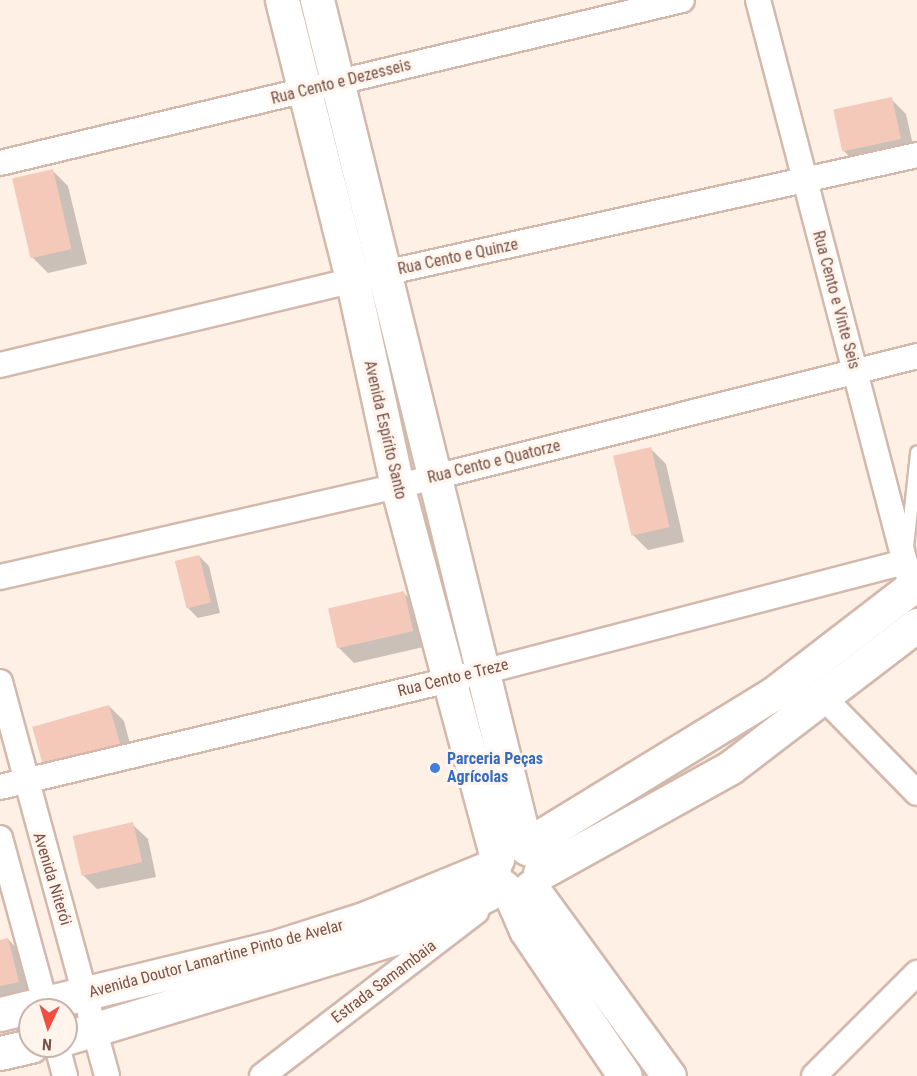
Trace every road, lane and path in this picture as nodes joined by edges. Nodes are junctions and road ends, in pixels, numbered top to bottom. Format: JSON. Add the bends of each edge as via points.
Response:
{"nodes":[{"id":1,"x":282,"y":0,"type":"edge"},
{"id":2,"x":317,"y":0,"type":"edge"},
{"id":3,"x":682,"y":0,"type":"edge"},
{"id":4,"x":758,"y":0,"type":"edge"},
{"id":5,"x":338,"y":82,"type":"junction"},
{"id":6,"x":304,"y":92,"type":"junction"},
{"id":7,"x":917,"y":155,"type":"edge"},
{"id":8,"x":0,"y":163,"type":"edge"},
{"id":9,"x":805,"y":184,"type":"junction"},
{"id":10,"x":384,"y":273,"type":"junction"},
{"id":11,"x":353,"y":282,"type":"junction"},
{"id":12,"x":917,"y":356,"type":"edge"},
{"id":13,"x":0,"y":365,"type":"edge"},
{"id":14,"x":855,"y":370,"type":"junction"},
{"id":15,"x":917,"y":453,"type":"edge"},
{"id":16,"x":432,"y":478,"type":"junction"},
{"id":17,"x":397,"y":485,"type":"junction"},
{"id":18,"x":916,"y":496,"type":"edge"},
{"id":19,"x":0,"y":577,"type":"edge"},
{"id":20,"x":912,"y":583,"type":"edge"},
{"id":21,"x":917,"y":625,"type":"edge"},
{"id":22,"x":482,"y":672,"type":"junction"},
{"id":23,"x":448,"y":680,"type":"junction"},
{"id":24,"x":0,"y":682,"type":"edge"},
{"id":25,"x":823,"y":697,"type":"junction"},
{"id":26,"x":12,"y":784,"type":"edge"},
{"id":27,"x":917,"y":793,"type":"edge"},
{"id":28,"x":0,"y":838,"type":"edge"},
{"id":29,"x":515,"y":872,"type":"junction"},
{"id":30,"x":917,"y":973,"type":"edge"},
{"id":31,"x":87,"y":994,"type":"junction"},
{"id":32,"x":44,"y":998,"type":"edge"},
{"id":33,"x":74,"y":998,"type":"edge"},
{"id":34,"x":18,"y":1011,"type":"edge"},
{"id":35,"x":0,"y":1014,"type":"edge"},
{"id":36,"x":97,"y":1029,"type":"junction"},
{"id":37,"x":78,"y":1035,"type":"edge"},
{"id":38,"x":18,"y":1049,"type":"edge"},
{"id":39,"x":0,"y":1053,"type":"edge"},
{"id":40,"x":60,"y":1058,"type":"edge"},
{"id":41,"x":65,"y":1076,"type":"edge"},
{"id":42,"x":107,"y":1076,"type":"edge"},
{"id":43,"x":262,"y":1076,"type":"edge"},
{"id":44,"x":625,"y":1076,"type":"edge"},
{"id":45,"x":669,"y":1076,"type":"edge"},
{"id":46,"x":814,"y":1076,"type":"edge"}],
"edges":[{"from":1,"to":6,"type":"main road","name":"Avenida Espírito Santo"},
{"from":2,"to":5,"type":"main road"},
{"from":3,"to":5,"type":"street","name":"Rua Cento e Dezesseis"},
{"from":4,"to":9,"type":"street","name":"Rua Cento e Vinte Seis"},
{"from":5,"to":6,"type":"street","name":"Rua Cento e Dezesseis"},
{"from":5,"to":10,"type":"main road"},
{"from":6,"to":8,"type":"street","name":"Rua Cento e Dezesseis"},
{"from":6,"to":11,"type":"main road","name":"Avenida Espírito Santo"},
{"from":7,"to":9,"type":"street","name":"Rua Cento e Quinze"},
{"from":9,"to":10,"type":"street","name":"Rua Cento e Quinze"},
{"from":9,"to":14,"type":"street","name":"Rua Cento e Vinte Seis"},
{"from":10,"to":11,"type":"street","name":"Rua Cento e Quinze"},
{"from":10,"to":16,"type":"main road"},
{"from":11,"to":13,"type":"street","name":"Rua Cento e Quinze"},
{"from":11,"to":17,"type":"main road","name":"Avenida Espírito Santo"},
{"from":12,"to":14,"type":"street","name":"Rua Cento e Quatorze"},
{"from":14,"to":16,"type":"street","name":"Rua Cento e Quatorze"},
{"from":14,"to":20,"type":"street","name":"Rua Cento e Vinte Seis"},
{"from":15,"to":18,"type":"lane"},
{"from":16,"to":17,"type":"street","name":"Rua Cento e Quatorze"},
{"from":16,"to":22,"type":"main road"},
{"from":17,"to":19,"type":"street","name":"Rua Cento e Quatorze"},
{"from":17,"to":23,"type":"main road","name":"Avenida Espírito Santo"},
{"from":18,"to":20,"type":"lane"},
{"from":20,"to":22,"type":"street","name":"Rua Cento e Treze"},
{"from":20,"to":29,"type":"main road","name":"Avenida Doutor Lamartine Pinto de Avelar","via":[[774,694],[546,833]]},
{"from":21,"to":25,"type":"main road","name":"Avenida Doutor Lamartine Pinto de Avelar"},
{"from":22,"to":23,"type":"street","name":"Rua Cento e Treze"},
{"from":22,"to":29,"type":"main road"},
{"from":23,"to":26,"type":"street","name":"Rua Cento e Treze"},
{"from":23,"to":29,"type":"main road","name":"Avenida Espírito Santo"},
{"from":24,"to":26,"type":"street","name":"Avenida Niterói"},
{"from":25,"to":27,"type":"street"},
{"from":25,"to":29,"type":"main road","name":"Avenida Doutor Lamartine Pinto de Avelar","via":[[731,767]]},
{"from":26,"to":31,"type":"street","name":"Avenida Niterói"},
{"from":28,"to":32,"type":"street"},
{"from":29,"to":31,"type":"main road","name":"Avenida Doutor Lamartine Pinto de Avelar","via":[[282,945]]},
{"from":29,"to":36,"type":"main road","name":"Avenida Doutor Lamartine Pinto de Avelar","via":[[412,933]]},
{"from":29,"to":43,"type":"street","name":"Estrada Samambaia"},
{"from":29,"to":44,"type":"main road","via":[[526,930]]},
{"from":29,"to":45,"type":"main road"},
{"from":30,"to":46,"type":"street"},
{"from":31,"to":33,"type":"main road","name":"Avenida Doutor Lamartine Pinto de Avelar"},
{"from":31,"to":36,"type":"street","name":"Avenida Niterói"},
{"from":34,"to":35,"type":"main road","name":"Avenida Doutor Lamartine Pinto de Avelar"},
{"from":36,"to":37,"type":"main road","name":"Avenida Doutor Lamartine Pinto de Avelar"},
{"from":36,"to":42,"type":"street","name":"Avenida Niterói"},
{"from":38,"to":39,"type":"main road"},
{"from":40,"to":41,"type":"street"}]}
